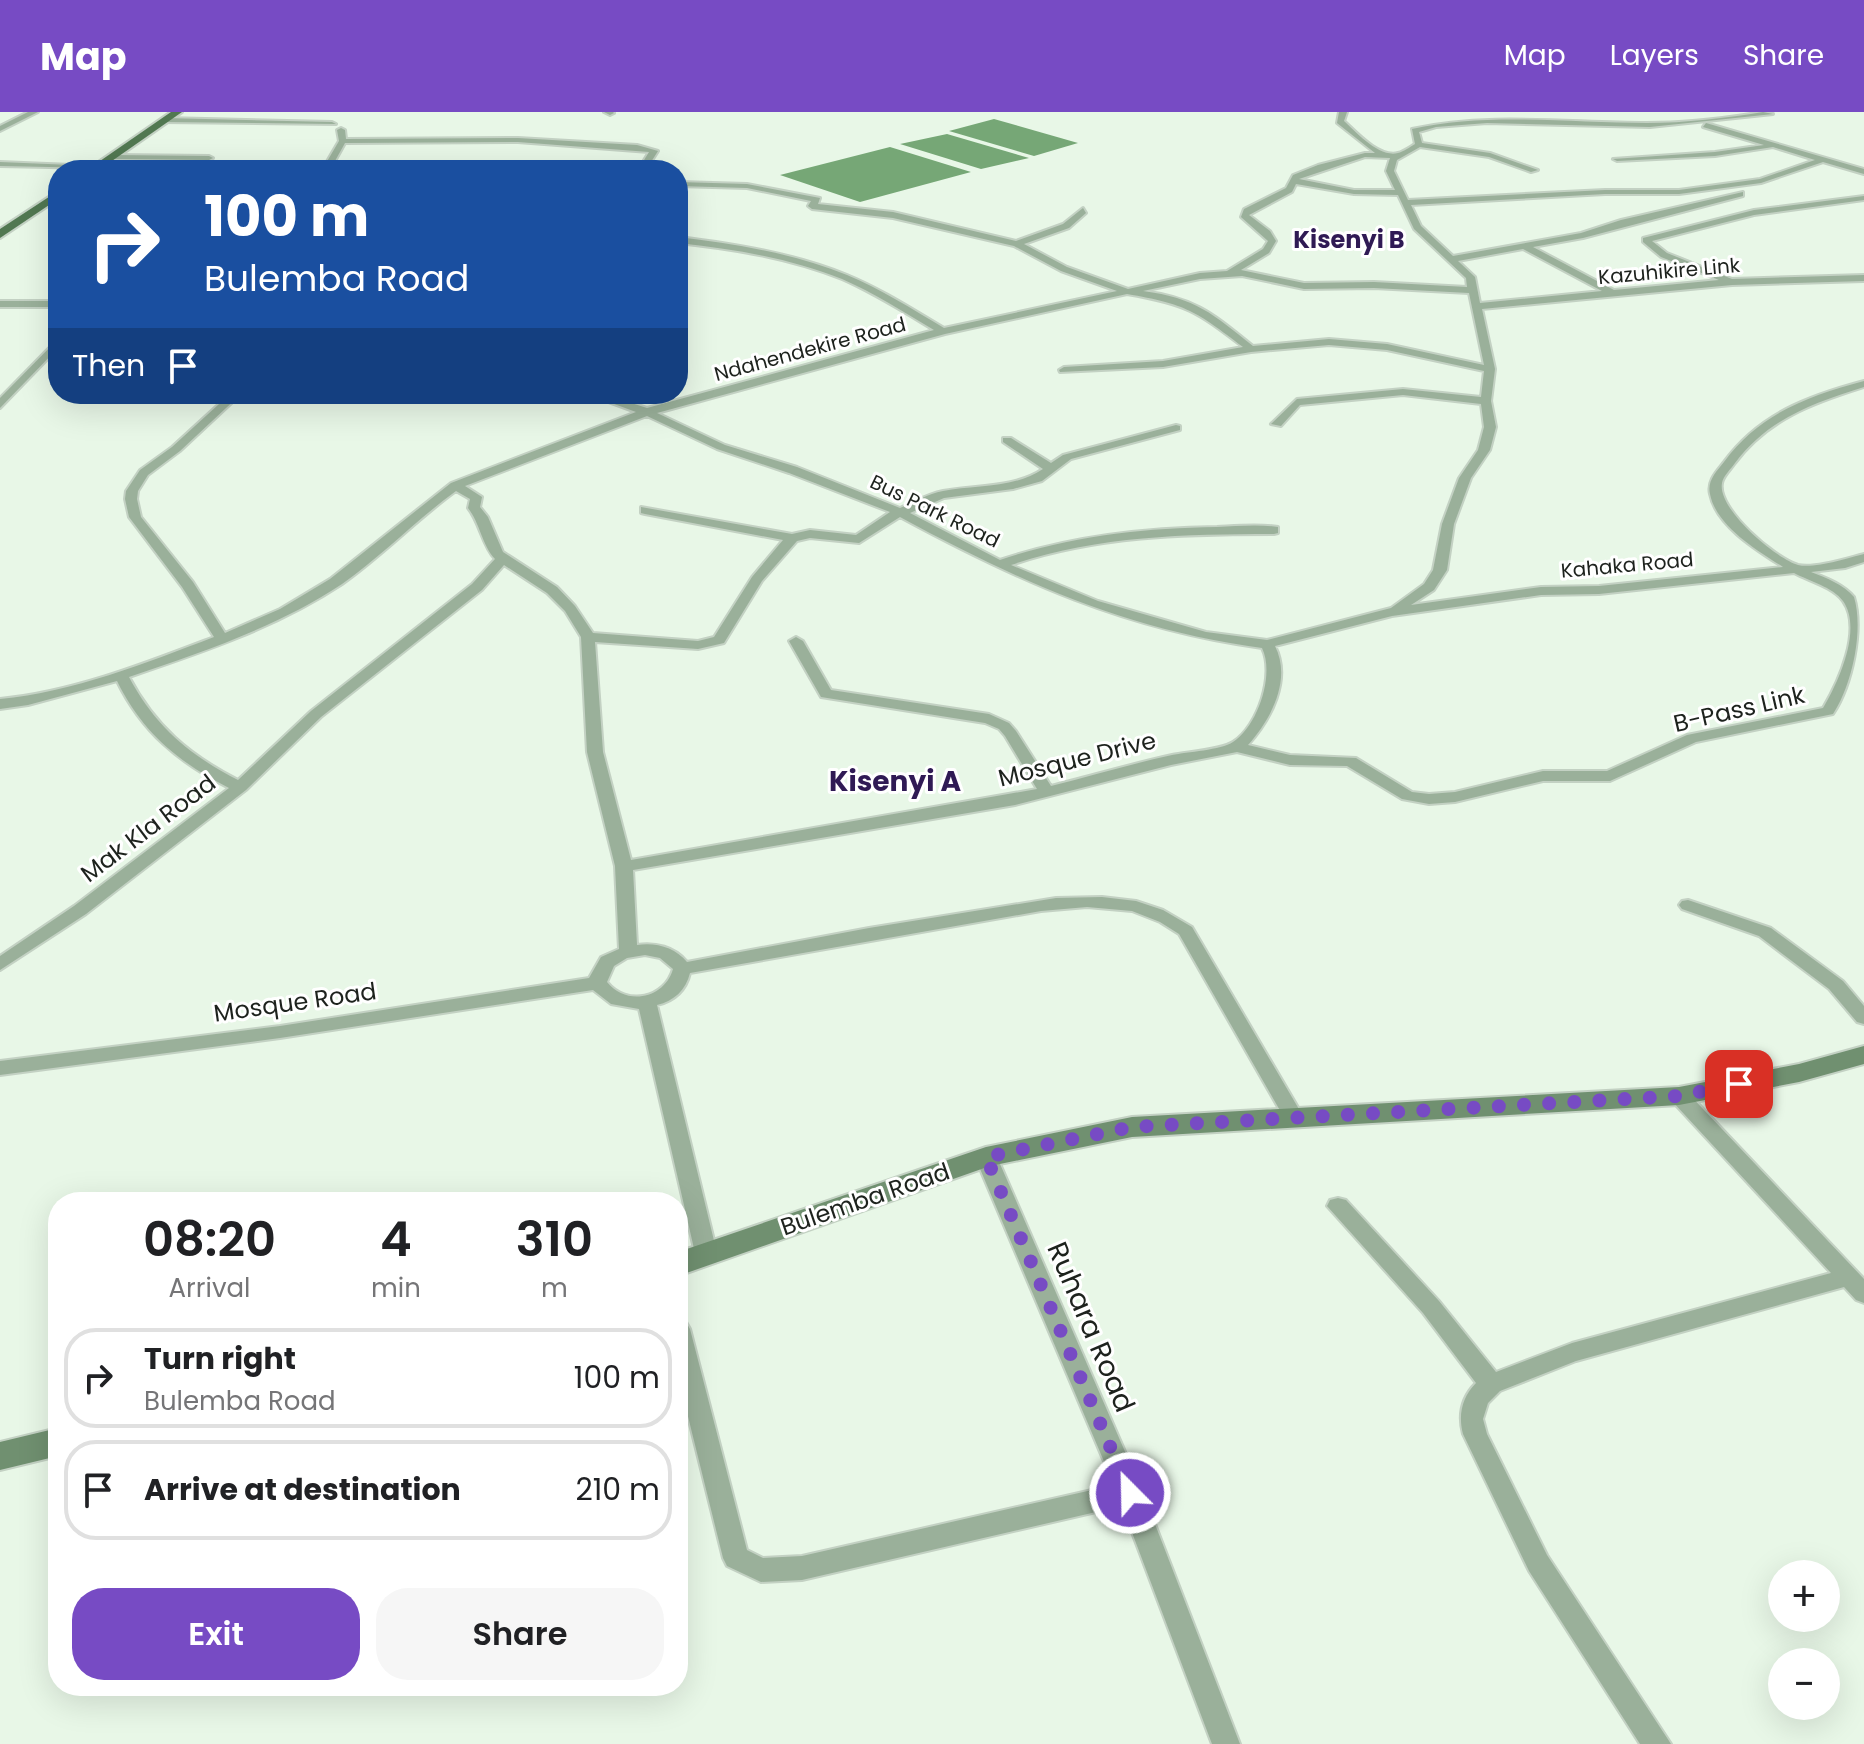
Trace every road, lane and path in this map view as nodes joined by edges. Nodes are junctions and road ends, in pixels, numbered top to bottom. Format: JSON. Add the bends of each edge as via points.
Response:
{"nodes":[{"id":1,"x":34,"y":112,"type":"edge"},
{"id":2,"x":177,"y":112,"type":"edge"},
{"id":3,"x":1343,"y":112,"type":"edge"},
{"id":4,"x":1767,"y":112,"type":"edge"},
{"id":5,"x":321,"y":113,"type":"edge"},
{"id":6,"x":1655,"y":114,"type":"dead end"},
{"id":7,"x":165,"y":120,"type":"junction"},
{"id":8,"x":1693,"y":121,"type":"junction"},
{"id":9,"x":332,"y":124,"type":"junction"},
{"id":10,"x":0,"y":129,"type":"edge"},
{"id":11,"x":343,"y":141,"type":"junction"},
{"id":12,"x":1419,"y":145,"type":"junction"},
{"id":13,"x":1777,"y":145,"type":"junction"},
{"id":14,"x":1382,"y":154,"type":"junction"},
{"id":15,"x":1397,"y":156,"type":"junction"},
{"id":16,"x":112,"y":157,"type":"junction"},
{"id":17,"x":209,"y":158,"type":"dead end"},
{"id":18,"x":1617,"y":159,"type":"dead end"},
{"id":19,"x":1825,"y":159,"type":"junction"},
{"id":20,"x":107,"y":160,"type":"edge"},
{"id":21,"x":332,"y":160,"type":"edge"},
{"id":22,"x":648,"y":160,"type":"edge"},
{"id":23,"x":0,"y":164,"type":"edge"},
{"id":24,"x":48,"y":167,"type":"edge"},
{"id":25,"x":1534,"y":170,"type":"dead end"},
{"id":26,"x":1864,"y":172,"type":"edge"},
{"id":27,"x":1295,"y":181,"type":"junction"},
{"id":28,"x":688,"y":184,"type":"edge"},
{"id":29,"x":1726,"y":186,"type":"junction"},
{"id":30,"x":1404,"y":198,"type":"junction"},
{"id":31,"x":1864,"y":198,"type":"edge"},
{"id":32,"x":48,"y":201,"type":"edge"},
{"id":33,"x":1083,"y":211,"type":"dead end"},
{"id":34,"x":0,"y":234,"type":"edge"},
{"id":35,"x":688,"y":241,"type":"edge"},
{"id":36,"x":1017,"y":244,"type":"junction"},
{"id":37,"x":1523,"y":245,"type":"junction"},
{"id":38,"x":1454,"y":259,"type":"junction"},
{"id":39,"x":1230,"y":273,"type":"junction"},
{"id":40,"x":1864,"y":278,"type":"edge"},
{"id":41,"x":1732,"y":282,"type":"junction"},
{"id":42,"x":1473,"y":290,"type":"junction"},
{"id":43,"x":1129,"y":292,"type":"junction"},
{"id":44,"x":1613,"y":293,"type":"junction"},
{"id":45,"x":0,"y":302,"type":"edge"},
{"id":46,"x":48,"y":302,"type":"edge"},
{"id":47,"x":1479,"y":306,"type":"junction"},
{"id":48,"x":943,"y":331,"type":"junction"},
{"id":49,"x":1251,"y":349,"type":"junction"},
{"id":50,"x":48,"y":353,"type":"edge"},
{"id":51,"x":1490,"y":369,"type":"junction"},
{"id":52,"x":1064,"y":370,"type":"dead end"},
{"id":53,"x":1864,"y":384,"type":"edge"},
{"id":54,"x":688,"y":401,"type":"edge"},
{"id":55,"x":1486,"y":401,"type":"junction"},
{"id":56,"x":225,"y":404,"type":"edge"},
{"id":57,"x":623,"y":404,"type":"edge"},
{"id":58,"x":676,"y":404,"type":"edge"},
{"id":59,"x":0,"y":405,"type":"edge"},
{"id":60,"x":647,"y":412,"type":"junction"},
{"id":61,"x":1277,"y":424,"type":"dead end"},
{"id":62,"x":1176,"y":428,"type":"dead end"},
{"id":63,"x":1007,"y":440,"type":"dead end"},
{"id":64,"x":1050,"y":468,"type":"junction"},
{"id":65,"x":455,"y":486,"type":"junction"},
{"id":66,"x":645,"y":510,"type":"dead end"},
{"id":67,"x":898,"y":513,"type":"junction"},
{"id":68,"x":1274,"y":530,"type":"dead end"},
{"id":69,"x":793,"y":538,"type":"junction"},
{"id":70,"x":1864,"y":558,"type":"edge"},
{"id":71,"x":502,"y":559,"type":"junction"},
{"id":72,"x":999,"y":565,"type":"junction"},
{"id":73,"x":1796,"y":569,"type":"junction"},
{"id":74,"x":1392,"y":612,"type":"junction"},
{"id":75,"x":588,"y":637,"type":"junction"},
{"id":76,"x":222,"y":639,"type":"junction"},
{"id":77,"x":796,"y":641,"type":"dead end"},
{"id":78,"x":1267,"y":644,"type":"junction"},
{"id":79,"x":121,"y":675,"type":"junction"},
{"id":80,"x":0,"y":704,"type":"edge"},
{"id":81,"x":1237,"y":747,"type":"junction"},
{"id":82,"x":240,"y":787,"type":"junction"},
{"id":83,"x":1047,"y":793,"type":"junction"},
{"id":84,"x":624,"y":866,"type":"junction"},
{"id":85,"x":1688,"y":905,"type":"dead end"},
{"id":86,"x":628,"y":952,"type":"junction"},
{"id":87,"x":0,"y":964,"type":"edge"},
{"id":88,"x":682,"y":969,"type":"junction"},
{"id":89,"x":598,"y":983,"type":"junction"},
{"id":90,"x":647,"y":1001,"type":"junction"},
{"id":91,"x":1864,"y":1018,"type":"edge"},
{"id":92,"x":1864,"y":1055,"type":"edge"},
{"id":93,"x":0,"y":1068,"type":"edge"},
{"id":94,"x":1679,"y":1096,"type":"junction"},
{"id":95,"x":1293,"y":1116,"type":"junction"},
{"id":96,"x":986,"y":1157,"type":"junction"},
{"id":97,"x":1338,"y":1206,"type":"dead end"},
{"id":98,"x":706,"y":1253,"type":"junction"},
{"id":99,"x":688,"y":1260,"type":"edge"},
{"id":100,"x":1856,"y":1286,"type":"edge"},
{"id":101,"x":688,"y":1368,"type":"edge"},
{"id":102,"x":1491,"y":1384,"type":"junction"},
{"id":103,"x":48,"y":1444,"type":"edge"},
{"id":104,"x":0,"y":1456,"type":"edge"},
{"id":105,"x":1130,"y":1493,"type":"junction"},
{"id":106,"x":1226,"y":1744,"type":"edge"},
{"id":107,"x":1657,"y":1744,"type":"edge"}],
"edges":[{"from":1,"to":10,"type":"street"},
{"from":2,"to":7,"type":"main road"},
{"from":3,"to":14,"type":"street","via":[[1340,121]]},
{"from":4,"to":8,"type":"street"},
{"from":5,"to":9,"type":"street"},
{"from":6,"to":8,"type":"street"},
{"from":7,"to":9,"type":"street"},
{"from":7,"to":16,"type":"main road"},
{"from":8,"to":12,"type":"street","via":[[1465,122],[1421,128],[1414,134]]},
{"from":8,"to":13,"type":"street"},
{"from":9,"to":11,"type":"street","via":[[342,132]]},
{"from":11,"to":21,"type":"street"},
{"from":11,"to":22,"type":"street","via":[[518,140],[637,147],[654,151]]},
{"from":12,"to":15,"type":"street"},
{"from":12,"to":25,"type":"street","via":[[1490,155]]},
{"from":13,"to":18,"type":"street"},
{"from":13,"to":19,"type":"street"},
{"from":14,"to":15,"type":"street"},
{"from":14,"to":27,"type":"street","via":[[1334,162]]},
{"from":15,"to":30,"type":"street","via":[[1390,171]]},
{"from":16,"to":17,"type":"street"},
{"from":16,"to":20,"type":"main road"},
{"from":19,"to":26,"type":"street"},
{"from":19,"to":29,"type":"street","via":[[1761,181]]},
{"from":23,"to":24,"type":"street"},
{"from":27,"to":30,"type":"street"},
{"from":27,"to":39,"type":"street","via":[[1289,190],[1244,215],[1272,241],[1266,251]]},
{"from":28,"to":36,"type":"street","via":[[761,188],[817,200],[812,206],[893,215]]},
{"from":29,"to":30,"type":"street","via":[[1679,192]]},
{"from":29,"to":37,"type":"street","via":[[1744,193],[1583,235]]},
{"from":30,"to":38,"type":"street","via":[[1417,227]]},
{"from":31,"to":41,"type":"street","via":[[1799,205],[1646,240],[1664,255]]},
{"from":32,"to":34,"type":"main road"},
{"from":33,"to":36,"type":"street","via":[[1066,226]]},
{"from":35,"to":48,"type":"street","via":[[753,249],[825,270],[870,288]]},
{"from":36,"to":43,"type":"street","via":[[1064,269]]},
{"from":37,"to":38,"type":"street"},
{"from":37,"to":44,"type":"street"},
{"from":38,"to":42,"type":"street","via":[[1470,277]]},
{"from":39,"to":42,"type":"street","name":"Ndahendekire Road","via":[[1304,286]]},
{"from":39,"to":43,"type":"street","name":"Ndahendekire Road"},
{"from":40,"to":41,"type":"street","name":"Kazuhikire Link"},
{"from":41,"to":44,"type":"street","name":"Kazuhikire Link"},
{"from":42,"to":47,"type":"street"},
{"from":43,"to":48,"type":"street","name":"Ndahendekire Road"},
{"from":43,"to":49,"type":"street","via":[[1166,297],[1203,311]]},
{"from":44,"to":47,"type":"street","name":"Kazuhikire Link"},
{"from":45,"to":46,"type":"street"},
{"from":47,"to":51,"type":"street"},
{"from":48,"to":54,"type":"street","name":"Ndahendekire Road"},
{"from":49,"to":51,"type":"street","via":[[1356,343]]},
{"from":49,"to":52,"type":"street","via":[[1163,364]]},
{"from":50,"to":59,"type":"street"},
{"from":51,"to":55,"type":"street"},
{"from":53,"to":73,"type":"street","name":"B-Pass Link","via":[[1770,420],[1744,440],[1716,482],[1728,518]]},
{"from":55,"to":61,"type":"street","via":[[1403,392],[1297,402]]},
{"from":55,"to":74,"type":"street","via":[[1490,427],[1484,450],[1465,478],[1448,524],[1440,570],[1429,587]]},
{"from":56,"to":76,"type":"street","via":[[144,473],[131,499],[135,517]]},
{"from":57,"to":60,"type":"street","name":"Bus Park Road"},
{"from":58,"to":60,"type":"street","name":"Ndahendekire Road"},
{"from":60,"to":65,"type":"street","name":"Ndahendekire Road"},
{"from":60,"to":67,"type":"street","name":"Bus Park Road","via":[[694,437],[830,483]]},
{"from":62,"to":64,"type":"street","via":[[1067,457]]},
{"from":63,"to":64,"type":"street"},
{"from":64,"to":67,"type":"street","via":[[1038,478],[941,495]]},
{"from":65,"to":71,"type":"street","via":[[476,497],[474,508]]},
{"from":65,"to":76,"type":"street","name":"Ndahendekire Road","via":[[334,583]]},
{"from":66,"to":69,"type":"street"},
{"from":67,"to":69,"type":"street","via":[[859,539],[812,534]]},
{"from":67,"to":72,"type":"street","name":"Bus Park Road"},
{"from":68,"to":72,"type":"street","via":[[1129,536],[1054,546]]},
{"from":69,"to":75,"type":"street","via":[[763,569],[713,643]]},
{"from":70,"to":73,"type":"street","name":"Kahaka Road"},
{"from":71,"to":75,"type":"street","via":[[552,590]]},
{"from":71,"to":82,"type":"street","via":[[477,587],[316,714]]},
{"from":72,"to":78,"type":"street","name":"Bus Park Road","via":[[1147,621]]},
{"from":73,"to":74,"type":"street","name":"Kahaka Road","via":[[1541,591]]},
{"from":73,"to":81,"type":"street","name":"B-Pass Link","via":[[1844,594],[1856,613],[1860,654],[1823,713],[1692,738],[1610,776],[1543,776],[1429,799],[1408,796],[1350,761],[1290,760]]},
{"from":74,"to":78,"type":"street"},
{"from":75,"to":84,"type":"street","via":[[595,752]]},
{"from":76,"to":79,"type":"street","name":"Ndahendekire Road"},
{"from":77,"to":83,"type":"street","via":[[826,694],[944,710],[1004,726]]},
{"from":78,"to":81,"type":"street","via":[[1275,679],[1252,731]]},
{"from":79,"to":80,"type":"street"},
{"from":79,"to":82,"type":"street","name":"Mak Kla Road","via":[[135,707],[161,739],[199,767]]},
{"from":81,"to":83,"type":"street","name":"Mosque Drive"},
{"from":82,"to":87,"type":"street","name":"Mak Kla Road","via":[[80,910]]},
{"from":83,"to":84,"type":"street","name":"Mosque Drive"},
{"from":84,"to":86,"type":"street"},
{"from":85,"to":91,"type":"street","via":[[1765,932],[1836,985]]},
{"from":86,"to":88,"type":"street","via":[[658,950]]},
{"from":86,"to":89,"type":"street","via":[[602,967]]},
{"from":88,"to":90,"type":"street","via":[[678,985]]},
{"from":88,"to":95,"type":"street","via":[[882,930],[1026,909],[1099,901],[1145,908],[1186,931]]},
{"from":89,"to":90,"type":"street","via":[[609,997]]},
{"from":89,"to":93,"type":"street","name":"Mosque Road"},
{"from":90,"to":98,"type":"street"},
{"from":92,"to":94,"type":"main road","name":"Bulemba Road"},
{"from":94,"to":95,"type":"main road","name":"Bulemba Road"},
{"from":94,"to":100,"type":"street"},
{"from":95,"to":96,"type":"main road","name":"Bulemba Road","via":[[1132,1127]]},
{"from":96,"to":98,"type":"main road","name":"Bulemba Road"},
{"from":96,"to":105,"type":"street","name":"Ruhara Road"},
{"from":97,"to":102,"type":"street","via":[[1431,1307]]},
{"from":98,"to":99,"type":"main road","name":"Bulemba Road"},
{"from":100,"to":102,"type":"street","via":[[1572,1353]]},
{"from":101,"to":105,"type":"street","via":[[736,1558],[761,1570],[802,1568]]},
{"from":102,"to":107,"type":"street","via":[[1477,1398],[1471,1419],[1484,1457],[1538,1563]]},
{"from":103,"to":104,"type":"main road"},
{"from":105,"to":106,"type":"street","name":"Ruhara Road"}]}
